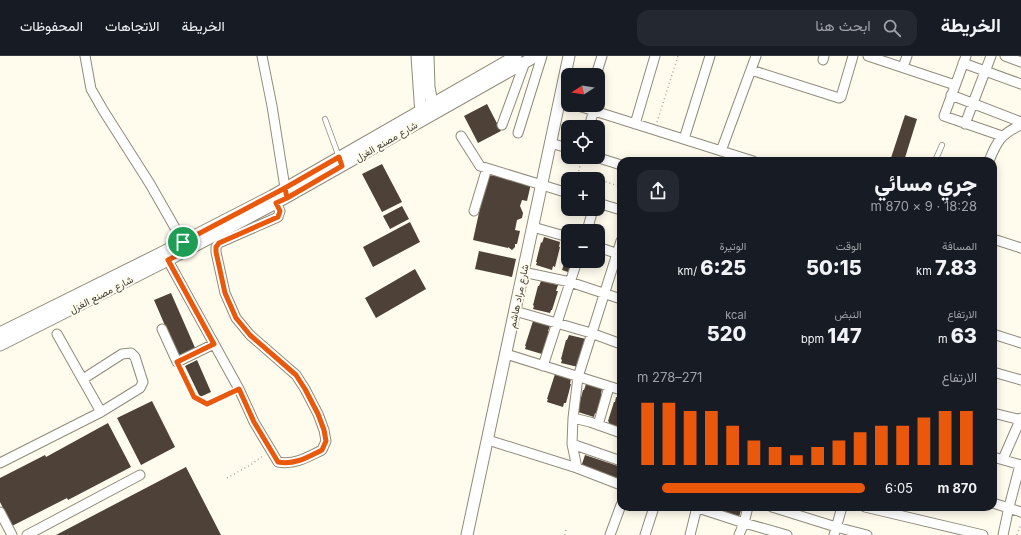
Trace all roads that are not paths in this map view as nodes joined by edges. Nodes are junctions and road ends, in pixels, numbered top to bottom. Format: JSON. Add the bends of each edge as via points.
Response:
{"nodes":[{"id":1,"x":85,"y":56,"type":"edge"},
{"id":2,"x":262,"y":56,"type":"edge"},
{"id":3,"x":418,"y":56,"type":"edge"},
{"id":4,"x":428,"y":56,"type":"edge"},
{"id":5,"x":536,"y":56,"type":"edge"},
{"id":6,"x":542,"y":56,"type":"edge"},
{"id":7,"x":568,"y":56,"type":"edge"},
{"id":8,"x":602,"y":56,"type":"edge"},
{"id":9,"x":656,"y":56,"type":"edge"},
{"id":10,"x":710,"y":56,"type":"edge"},
{"id":11,"x":756,"y":56,"type":"edge"},
{"id":12,"x":853,"y":56,"type":"edge"},
{"id":13,"x":868,"y":56,"type":"edge"},
{"id":14,"x":907,"y":56,"type":"edge"},
{"id":15,"x":991,"y":56,"type":"edge"},
{"id":16,"x":1005,"y":56,"type":"edge"},
{"id":17,"x":520,"y":59,"type":"edge"},
{"id":18,"x":964,"y":59,"type":"edge"},
{"id":19,"x":1021,"y":62,"type":"edge"},
{"id":20,"x":903,"y":67,"type":"junction"},
{"id":21,"x":567,"y":68,"type":"edge"},
{"id":22,"x":598,"y":68,"type":"edge"},
{"id":23,"x":751,"y":70,"type":"junction"},
{"id":24,"x":986,"y":72,"type":"junction"},
{"id":25,"x":1021,"y":84,"type":"edge"},
{"id":26,"x":955,"y":85,"type":"junction"},
{"id":27,"x":424,"y":88,"type":"junction"},
{"id":28,"x":951,"y":95,"type":"junction"},
{"id":29,"x":973,"y":104,"type":"junction"},
{"id":30,"x":433,"y":108,"type":"junction"},
{"id":31,"x":561,"y":109,"type":"edge"},
{"id":32,"x":421,"y":110,"type":"junction"},
{"id":33,"x":600,"y":112,"type":"edge"},
{"id":34,"x":325,"y":119,"type":"dead end"},
{"id":35,"x":421,"y":121,"type":"junction"},
{"id":36,"x":635,"y":124,"type":"junction"},
{"id":37,"x":965,"y":124,"type":"junction"},
{"id":38,"x":1021,"y":124,"type":"edge"},
{"id":39,"x":502,"y":125,"type":"dead end"},
{"id":40,"x":518,"y":134,"type":"dead end"},
{"id":41,"x":461,"y":136,"type":"dead end"},
{"id":42,"x":1002,"y":136,"type":"junction"},
{"id":43,"x":684,"y":139,"type":"junction"},
{"id":44,"x":550,"y":143,"type":"junction"},
{"id":45,"x":942,"y":145,"type":"dead end"},
{"id":46,"x":561,"y":146,"type":"edge"},
{"id":47,"x":722,"y":151,"type":"junction"},
{"id":48,"x":741,"y":157,"type":"edge"},
{"id":49,"x":937,"y":157,"type":"edge"},
{"id":50,"x":991,"y":157,"type":"edge"},
{"id":51,"x":605,"y":160,"type":"edge"},
{"id":52,"x":340,"y":162,"type":"junction"},
{"id":53,"x":617,"y":164,"type":"edge"},
{"id":54,"x":487,"y":168,"type":"junction"},
{"id":55,"x":541,"y":185,"type":"junction"},
{"id":56,"x":561,"y":191,"type":"edge"},
{"id":57,"x":286,"y":193,"type":"junction"},
{"id":58,"x":274,"y":199,"type":"junction"},
{"id":59,"x":605,"y":205,"type":"edge"},
{"id":60,"x":617,"y":209,"type":"edge"},
{"id":61,"x":474,"y":211,"type":"dead end"},
{"id":62,"x":533,"y":227,"type":"junction"},
{"id":63,"x":561,"y":235,"type":"edge"},
{"id":64,"x":997,"y":240,"type":"edge"},
{"id":65,"x":185,"y":246,"type":"junction"},
{"id":66,"x":1021,"y":248,"type":"edge"},
{"id":67,"x":605,"y":249,"type":"edge"},
{"id":68,"x":617,"y":253,"type":"edge"},
{"id":69,"x":166,"y":256,"type":"junction"},
{"id":70,"x":617,"y":259,"type":"edge"},
{"id":71,"x":575,"y":268,"type":"edge"},
{"id":72,"x":523,"y":272,"type":"junction"},
{"id":73,"x":570,"y":282,"type":"junction"},
{"id":74,"x":604,"y":293,"type":"junction"},
{"id":75,"x":617,"y":298,"type":"edge"},
{"id":76,"x":515,"y":311,"type":"junction"},
{"id":77,"x":557,"y":323,"type":"junction"},
{"id":78,"x":162,"y":329,"type":"dead end"},
{"id":79,"x":0,"y":333,"type":"edge"},
{"id":80,"x":591,"y":333,"type":"junction"},
{"id":81,"x":58,"y":334,"type":"dead end"},
{"id":82,"x":997,"y":335,"type":"edge"},
{"id":83,"x":617,"y":343,"type":"edge"},
{"id":84,"x":1021,"y":343,"type":"edge"},
{"id":85,"x":214,"y":344,"type":"junction"},
{"id":86,"x":0,"y":345,"type":"edge"},
{"id":87,"x":506,"y":354,"type":"junction"},
{"id":88,"x":543,"y":366,"type":"junction"},
{"id":89,"x":997,"y":373,"type":"edge"},
{"id":90,"x":578,"y":377,"type":"junction"},
{"id":91,"x":83,"y":379,"type":"junction"},
{"id":92,"x":1021,"y":380,"type":"edge"},
{"id":93,"x":609,"y":387,"type":"junction"},
{"id":94,"x":617,"y":389,"type":"edge"},
{"id":95,"x":101,"y":412,"type":"junction"},
{"id":96,"x":997,"y":414,"type":"edge"},
{"id":97,"x":573,"y":418,"type":"junction"},
{"id":98,"x":1021,"y":419,"type":"edge"},
{"id":99,"x":598,"y":424,"type":"junction"},
{"id":100,"x":617,"y":431,"type":"edge"},
{"id":101,"x":488,"y":440,"type":"junction"},
{"id":102,"x":572,"y":444,"type":"junction"},
{"id":103,"x":997,"y":458,"type":"edge"},
{"id":104,"x":1003,"y":459,"type":"junction"},
{"id":105,"x":617,"y":460,"type":"edge"},
{"id":106,"x":0,"y":463,"type":"edge"},
{"id":107,"x":1021,"y":465,"type":"edge"},
{"id":108,"x":577,"y":468,"type":"junction"},
{"id":109,"x":140,"y":475,"type":"dead end"},
{"id":110,"x":617,"y":483,"type":"edge"},
{"id":111,"x":997,"y":504,"type":"edge"},
{"id":112,"x":1009,"y":507,"type":"junction"},
{"id":113,"x":619,"y":511,"type":"edge"},
{"id":114,"x":653,"y":511,"type":"edge"},
{"id":115,"x":695,"y":511,"type":"edge"},
{"id":116,"x":708,"y":511,"type":"edge"},
{"id":117,"x":747,"y":511,"type":"edge"},
{"id":118,"x":791,"y":511,"type":"edge"},
{"id":119,"x":841,"y":511,"type":"edge"},
{"id":120,"x":882,"y":511,"type":"edge"},
{"id":121,"x":0,"y":512,"type":"edge"},
{"id":122,"x":1021,"y":512,"type":"edge"},
{"id":123,"x":744,"y":523,"type":"junction"},
{"id":124,"x":835,"y":531,"type":"edge"},
{"id":125,"x":783,"y":534,"type":"edge"},
{"id":126,"x":12,"y":535,"type":"edge"},
{"id":127,"x":27,"y":535,"type":"edge"},
{"id":128,"x":467,"y":535,"type":"edge"},
{"id":129,"x":610,"y":535,"type":"edge"},
{"id":130,"x":645,"y":535,"type":"edge"},
{"id":131,"x":690,"y":535,"type":"edge"},
{"id":132,"x":739,"y":535,"type":"edge"},
{"id":133,"x":867,"y":535,"type":"edge"},
{"id":134,"x":983,"y":535,"type":"edge"},
{"id":135,"x":1003,"y":535,"type":"edge"}],
"edges":[{"from":1,"to":65,"type":"street","via":[[92,89],[103,110],[150,184]]},
{"from":2,"to":57,"type":"street"},
{"from":3,"to":27,"type":"street"},
{"from":4,"to":27,"type":"street"},
{"from":5,"to":17,"type":"street","name":"شارع مصنع الغزل"},
{"from":6,"to":40,"type":"street"},
{"from":7,"to":21,"type":"street","name":"شارع مراد هاشم"},
{"from":8,"to":22,"type":"street"},
{"from":9,"to":36,"type":"street"},
{"from":10,"to":43,"type":"street"},
{"from":11,"to":23,"type":"street"},
{"from":12,"to":23,"type":"street","via":[[839,98]]},
{"from":13,"to":20,"type":"street"},
{"from":14,"to":20,"type":"street"},
{"from":15,"to":24,"type":"street"},
{"from":16,"to":19,"type":"street"},
{"from":17,"to":30,"type":"street","name":"شارع مصنع الغزل"},
{"from":17,"to":39,"type":"street"},
{"from":18,"to":24,"type":"street"},
{"from":18,"to":26,"type":"street"},
{"from":20,"to":26,"type":"street"},
{"from":23,"to":47,"type":"street"},
{"from":24,"to":25,"type":"street"},
{"from":24,"to":29,"type":"street"},
{"from":26,"to":28,"type":"street"},
{"from":27,"to":30,"type":"street"},
{"from":27,"to":32,"type":"street"},
{"from":28,"to":29,"type":"street"},
{"from":28,"to":37,"type":"street","via":[[944,116]]},
{"from":29,"to":37,"type":"street"},
{"from":29,"to":38,"type":"street"},
{"from":30,"to":32,"type":"street","name":"شارع مصنع الغزل"},
{"from":30,"to":35,"type":"street","name":"شارع مصنع الغزل"},
{"from":31,"to":44,"type":"street","name":"شارع مراد هاشم"},
{"from":32,"to":35,"type":"street"},
{"from":32,"to":52,"type":"street","name":"شارع مصنع الغزل"},
{"from":33,"to":36,"type":"street"},
{"from":34,"to":52,"type":"lane"},
{"from":35,"to":52,"type":"street","name":"شارع مصنع الغزل"},
{"from":36,"to":43,"type":"street"},
{"from":37,"to":42,"type":"street"},
{"from":38,"to":42,"type":"street"},
{"from":41,"to":54,"type":"street","via":[[480,166]]},
{"from":42,"to":50,"type":"street"},
{"from":43,"to":47,"type":"street"},
{"from":44,"to":46,"type":"street"},
{"from":44,"to":55,"type":"street","name":"شارع مراد هاشم"},
{"from":45,"to":49,"type":"lane"},
{"from":47,"to":48,"type":"street"},
{"from":51,"to":53,"type":"street"},
{"from":52,"to":57,"type":"street","name":"شارع مصنع الغزل"},
{"from":54,"to":55,"type":"street"},
{"from":54,"to":61,"type":"street"},
{"from":55,"to":56,"type":"street"},
{"from":55,"to":62,"type":"street","name":"شارع مراد هاشم"},
{"from":57,"to":58,"type":"street","name":"شارع مصنع الغزل"},
{"from":58,"to":65,"type":"street","name":"شارع مصنع الغزل"},
{"from":58,"to":85,"type":"street","via":[[280,211],[278,217],[219,243],[216,252],[225,293],[236,318],[250,335],[296,375],[315,408],[326,441],[322,450],[297,462],[278,462],[254,422]]},
{"from":59,"to":60,"type":"street"},
{"from":62,"to":63,"type":"street"},
{"from":62,"to":72,"type":"street","name":"شارع مراد هاشم"},
{"from":64,"to":66,"type":"street"},
{"from":65,"to":69,"type":"street","name":"شارع مصنع الغزل"},
{"from":67,"to":68,"type":"street"},
{"from":69,"to":79,"type":"street","name":"شارع مصنع الغزل"},
{"from":69,"to":85,"type":"street"},
{"from":69,"to":86,"type":"street","name":"شارع مصنع الغزل"},
{"from":70,"to":74,"type":"street"},
{"from":71,"to":73,"type":"street"},
{"from":72,"to":73,"type":"street"},
{"from":72,"to":76,"type":"street","name":"شارع مراد هاشم"},
{"from":73,"to":74,"type":"street"},
{"from":73,"to":77,"type":"street"},
{"from":74,"to":75,"type":"street"},
{"from":74,"to":80,"type":"street"},
{"from":76,"to":77,"type":"street"},
{"from":76,"to":87,"type":"street","name":"شارع مراد هاشم"},
{"from":77,"to":80,"type":"street"},
{"from":77,"to":88,"type":"street"},
{"from":78,"to":85,"type":"street","via":[[177,362]]},
{"from":80,"to":83,"type":"street"},
{"from":80,"to":90,"type":"street"},
{"from":81,"to":91,"type":"street"},
{"from":82,"to":84,"type":"street"},
{"from":87,"to":88,"type":"street"},
{"from":87,"to":101,"type":"street","name":"شارع مراد هاشم"},
{"from":88,"to":90,"type":"street"},
{"from":89,"to":92,"type":"street"},
{"from":90,"to":93,"type":"street"},
{"from":90,"to":97,"type":"street"},
{"from":91,"to":95,"type":"street"},
{"from":91,"to":95,"type":"street","via":[[122,354],[130,354],[135,358],[143,382],[140,388]]},
{"from":93,"to":94,"type":"street"},
{"from":93,"to":99,"type":"street"},
{"from":95,"to":106,"type":"street"},
{"from":96,"to":98,"type":"street"},
{"from":97,"to":99,"type":"street"},
{"from":97,"to":102,"type":"street"},
{"from":98,"to":104,"type":"street"},
{"from":99,"to":100,"type":"street"},
{"from":101,"to":108,"type":"street"},
{"from":101,"to":128,"type":"street","name":"شارع مراد هاشم"},
{"from":102,"to":105,"type":"street"},
{"from":102,"to":108,"type":"street"},
{"from":103,"to":104,"type":"street"},
{"from":104,"to":107,"type":"street"},
{"from":107,"to":112,"type":"street"},
{"from":108,"to":110,"type":"street"},
{"from":109,"to":127,"type":"street"},
{"from":111,"to":112,"type":"street"},
{"from":112,"to":122,"type":"street"},
{"from":112,"to":135,"type":"street"},
{"from":113,"to":129,"type":"street"},
{"from":114,"to":130,"type":"street"},
{"from":115,"to":131,"type":"street"},
{"from":116,"to":123,"type":"street"},
{"from":117,"to":123,"type":"street"},
{"from":118,"to":124,"type":"street"},
{"from":119,"to":124,"type":"street"},
{"from":120,"to":134,"type":"street"},
{"from":121,"to":126,"type":"street"},
{"from":123,"to":125,"type":"street"},
{"from":123,"to":132,"type":"street"},
{"from":124,"to":133,"type":"street"}]}
